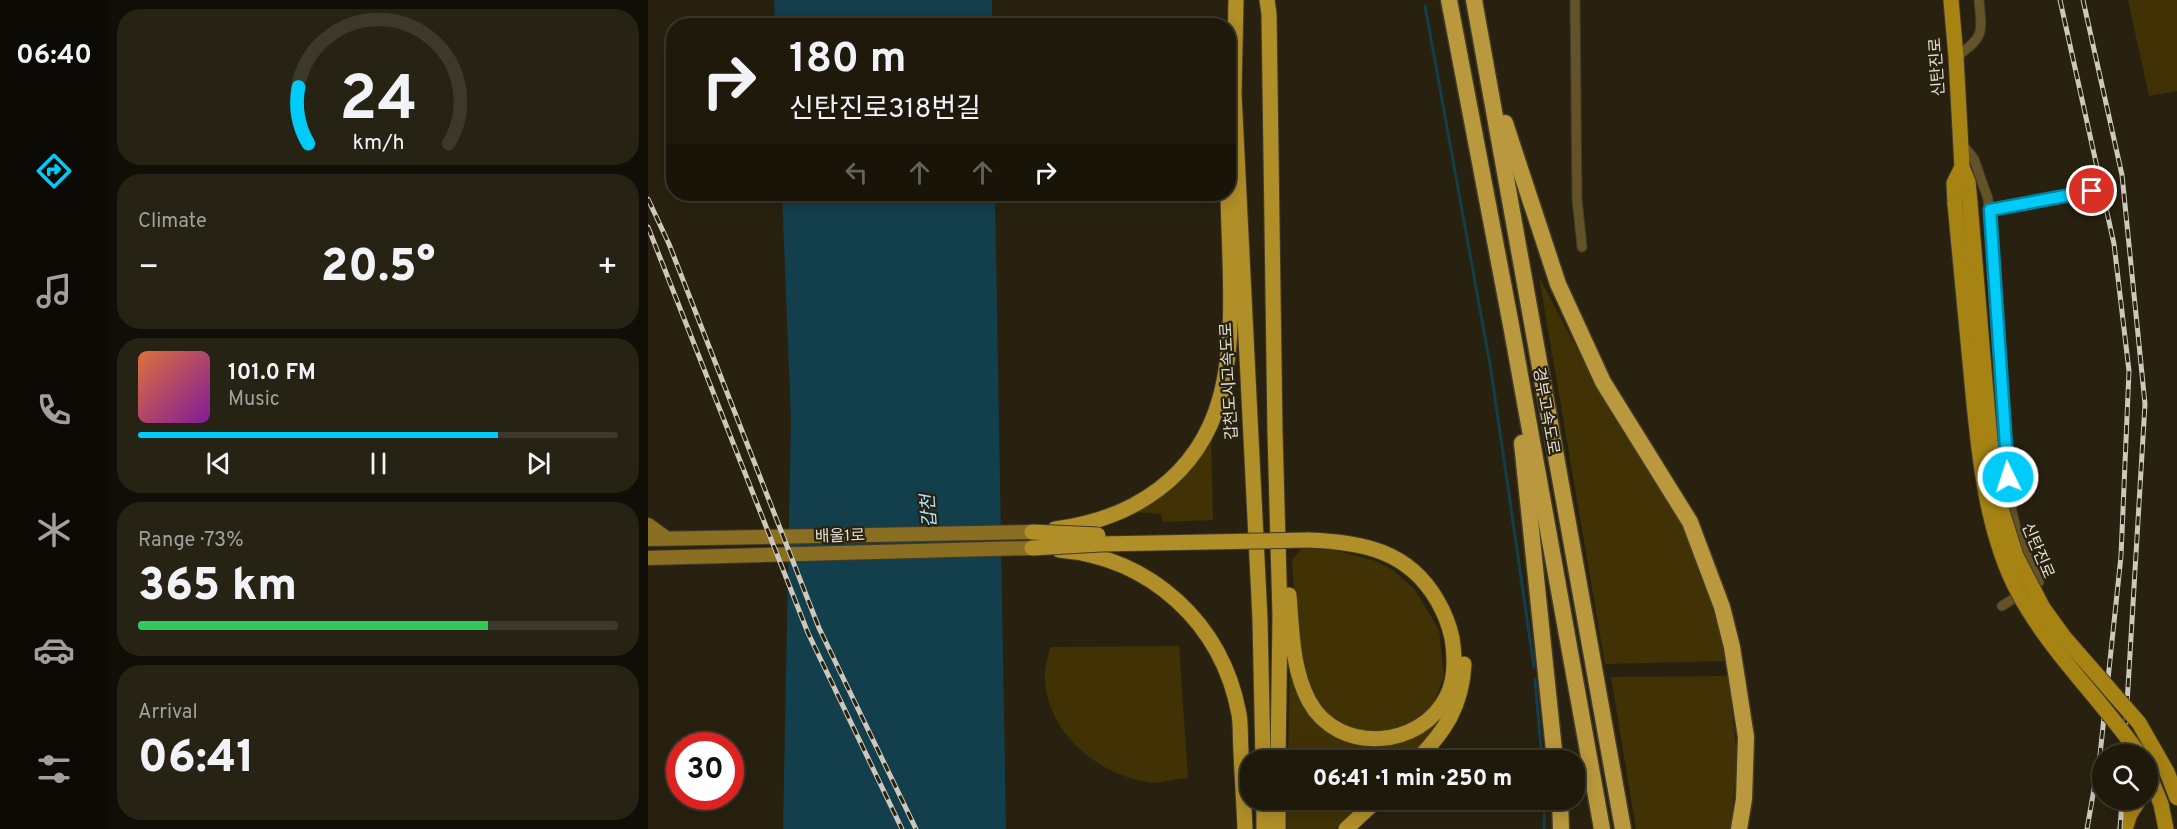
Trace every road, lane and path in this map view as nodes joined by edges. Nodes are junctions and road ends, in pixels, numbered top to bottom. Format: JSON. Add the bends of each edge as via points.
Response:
{"nodes":[{"id":1,"x":1229,"y":0,"type":"edge"},
{"id":2,"x":1236,"y":0,"type":"edge"},
{"id":3,"x":1449,"y":0,"type":"edge"},
{"id":4,"x":1474,"y":0,"type":"edge"},
{"id":5,"x":1575,"y":0,"type":"edge"},
{"id":6,"x":1951,"y":0,"type":"edge"},
{"id":7,"x":1979,"y":0,"type":"edge"},
{"id":8,"x":1268,"y":5,"type":"edge"},
{"id":9,"x":1231,"y":18,"type":"edge"},
{"id":10,"x":1235,"y":18,"type":"edge"},
{"id":11,"x":1956,"y":57,"type":"junction"},
{"id":12,"x":1486,"y":63,"type":"junction"},
{"id":13,"x":1236,"y":134,"type":"edge"},
{"id":14,"x":1960,"y":143,"type":"junction"},
{"id":15,"x":2092,"y":191,"type":"tunnel mouth"},
{"id":16,"x":1228,"y":201,"type":"edge"},
{"id":17,"x":1963,"y":203,"type":"junction"},
{"id":18,"x":1990,"y":210,"type":"junction"},
{"id":19,"x":1582,"y":247,"type":"dead end"},
{"id":20,"x":1511,"y":325,"type":"junction"},
{"id":21,"x":1275,"y":432,"type":"junction"},
{"id":22,"x":648,"y":525,"type":"edge"},
{"id":23,"x":1032,"y":532,"type":"junction"},
{"id":24,"x":1306,"y":536,"type":"junction"},
{"id":25,"x":666,"y":538,"type":"junction"},
{"id":26,"x":648,"y":539,"type":"edge"},
{"id":27,"x":1032,"y":548,"type":"junction"},
{"id":28,"x":648,"y":558,"type":"edge"},
{"id":29,"x":2002,"y":606,"type":"dead end"},
{"id":30,"x":2132,"y":744,"type":"edge"},
{"id":31,"x":1263,"y":750,"type":"edge"},
{"id":32,"x":1278,"y":750,"type":"edge"},
{"id":33,"x":1426,"y":750,"type":"edge"},
{"id":34,"x":1554,"y":750,"type":"edge"},
{"id":35,"x":2177,"y":778,"type":"edge"},
{"id":36,"x":2158,"y":783,"type":"edge"},
{"id":37,"x":2158,"y":797,"type":"edge"},
{"id":38,"x":2177,"y":798,"type":"edge"},
{"id":39,"x":1264,"y":810,"type":"edge"},
{"id":40,"x":1278,"y":810,"type":"edge"},
{"id":41,"x":1366,"y":810,"type":"edge"},
{"id":42,"x":1560,"y":810,"type":"edge"},
{"id":43,"x":2133,"y":810,"type":"edge"},
{"id":44,"x":1245,"y":829,"type":"edge"},
{"id":45,"x":1264,"y":829,"type":"edge"},
{"id":46,"x":1278,"y":829,"type":"edge"},
{"id":47,"x":1346,"y":829,"type":"edge"},
{"id":48,"x":1561,"y":829,"type":"edge"},
{"id":49,"x":1602,"y":829,"type":"edge"},
{"id":50,"x":1623,"y":829,"type":"edge"},
{"id":51,"x":1739,"y":829,"type":"edge"},
{"id":52,"x":2125,"y":829,"type":"edge"},
{"id":53,"x":2166,"y":829,"type":"edge"}],
"edges":[{"from":1,"to":9,"type":"highway"},
{"from":2,"to":10,"type":"highway","name":"갑천도시고속도로"},
{"from":3,"to":20,"type":"highway","name":"경부고속도로"},
{"from":4,"to":12,"type":"highway","name":"경부고속도로"},
{"from":5,"to":19,"type":"street","via":[[1577,198]]},
{"from":6,"to":11,"type":"main road","name":"신탄진로"},
{"from":7,"to":11,"type":"street","via":[[1982,32],[1974,44]]},
{"from":8,"to":21,"type":"highway"},
{"from":11,"to":14,"type":"main road","name":"신탄진로"},
{"from":12,"to":50,"type":"highway","name":"경부고속도로"},
{"from":12,"to":51,"type":"highway","via":[[1558,284],[1603,382],[1690,522],[1722,607],[1746,737]]},
{"from":13,"to":31,"type":"highway","name":"갑천도시고속도로"},
{"from":14,"to":17,"type":"main road","name":"신탄진로","via":[[1962,167],[1954,183]]},
{"from":14,"to":18,"type":"street","via":[[1974,159]]},
{"from":15,"to":18,"type":"street"},
{"from":16,"to":23,"type":"highway","bridge":true,"via":[[1228,345],[1220,399],[1192,456],[1152,495],[1130,508],[1075,526]]},
{"from":17,"to":30,"type":"main road","name":"신탄진로","bridge":true,"via":[[1977,441],[1993,526],[2006,564],[2033,619]]},
{"from":17,"to":38,"type":"main road","name":"신탄진로","bridge":true,"via":[[1999,502],[2016,556],[2043,609],[2139,723]]},
{"from":18,"to":29,"type":"street","via":[[2009,499],[2018,537],[2039,582]]},
{"from":20,"to":34,"type":"highway"},
{"from":20,"to":49,"type":"highway","name":"경부고속도로"},
{"from":21,"to":24,"type":"highway","via":[[1293,645],[1300,682],[1324,720],[1342,732],[1390,739],[1411,732],[1437,711],[1448,696],[1453,679],[1451,632],[1430,588],[1406,565],[1376,550]]},
{"from":21,"to":32,"type":"highway","via":[[1280,616]]},
{"from":22,"to":25,"type":"main road"},
{"from":23,"to":24,"type":"highway","bridge":true},
{"from":23,"to":25,"type":"main road","name":"배울1로"},
{"from":24,"to":27,"type":"highway","bridge":true},
{"from":24,"to":33,"type":"highway","via":[[1358,534],[1392,546],[1423,567],[1447,597],[1460,629],[1463,682],[1449,721]]},
{"from":25,"to":26,"type":"main road","name":"배울1로"},
{"from":27,"to":28,"type":"main road","name":"배울1로"},
{"from":27,"to":44,"type":"highway","bridge":true,"via":[[1070,551],[1116,563],[1156,583],[1209,638],[1231,684],[1239,716]]},
{"from":35,"to":36,"type":"main road"},
{"from":37,"to":53,"type":"main road","bridge":true},
{"from":39,"to":45,"type":"highway"},
{"from":40,"to":46,"type":"highway"},
{"from":41,"to":47,"type":"highway"},
{"from":42,"to":48,"type":"highway"},
{"from":43,"to":52,"type":"main road"}]}
